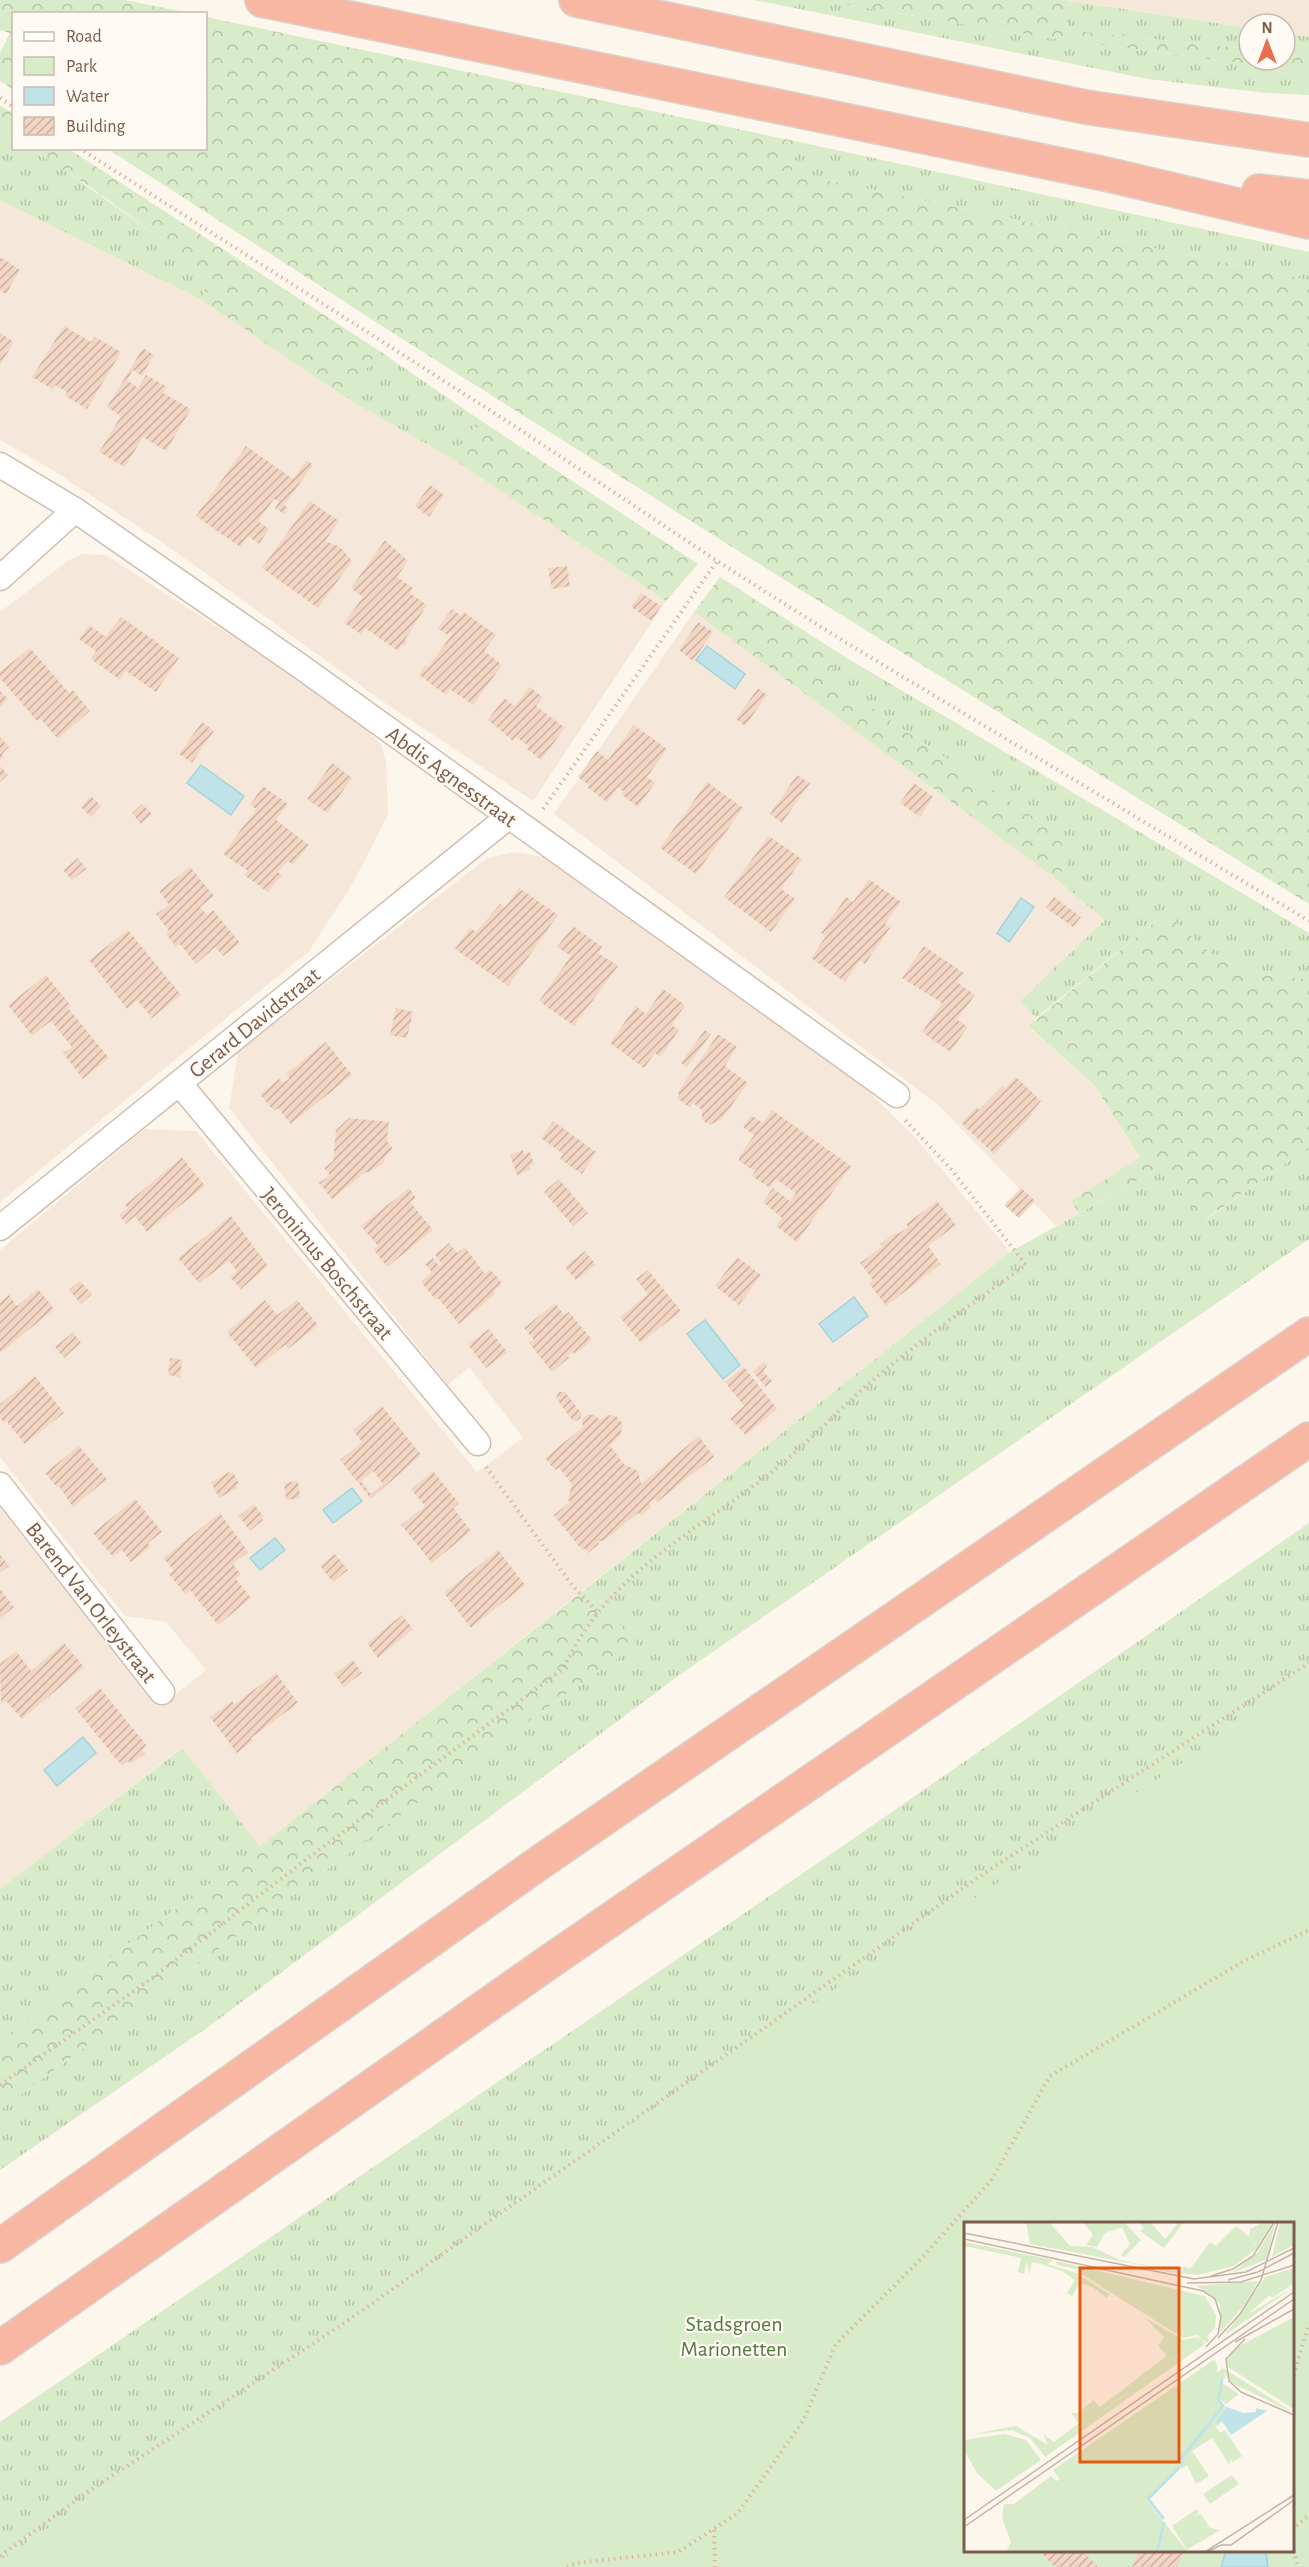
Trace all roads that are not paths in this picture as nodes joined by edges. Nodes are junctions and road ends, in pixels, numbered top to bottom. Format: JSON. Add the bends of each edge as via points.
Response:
{"nodes":[{"id":1,"x":262,"y":0,"type":"edge"},
{"id":2,"x":576,"y":0,"type":"edge"},
{"id":3,"x":1309,"y":140,"type":"edge"},
{"id":4,"x":1105,"y":174,"type":"junction"},
{"id":5,"x":1309,"y":197,"type":"edge"},
{"id":6,"x":1309,"y":222,"type":"edge"},
{"id":7,"x":0,"y":465,"type":"edge"},
{"id":8,"x":75,"y":510,"type":"junction"},
{"id":9,"x":0,"y":578,"type":"edge"},
{"id":10,"x":518,"y":824,"type":"junction"},
{"id":11,"x":179,"y":1083,"type":"junction"},
{"id":12,"x":897,"y":1095,"type":"road end"},
{"id":13,"x":0,"y":1228,"type":"edge"},
{"id":14,"x":1309,"y":1334,"type":"edge"},
{"id":15,"x":1309,"y":1438,"type":"edge"},
{"id":16,"x":478,"y":1443,"type":"road end"},
{"id":17,"x":0,"y":1485,"type":"edge"},
{"id":18,"x":162,"y":1692,"type":"dead end"},
{"id":19,"x":0,"y":2246,"type":"edge"},
{"id":20,"x":0,"y":2348,"type":"edge"}],
"edges":[{"from":1,"to":4,"type":"highway"},
{"from":2,"to":3,"type":"highway","via":[[1085,107]]},
{"from":4,"to":5,"type":"highway"},
{"from":4,"to":6,"type":"highway"},
{"from":7,"to":8,"type":"street","name":"Abdis Agnesstraat"},
{"from":8,"to":9,"type":"street"},
{"from":8,"to":10,"type":"street","name":"Abdis Agnesstraat"},
{"from":10,"to":11,"type":"street","name":"Gerard Davidstraat"},
{"from":10,"to":12,"type":"street","name":"Abdis Agnesstraat"},
{"from":11,"to":13,"type":"street","name":"Gerard Davidstraat"},
{"from":11,"to":16,"type":"street","name":"Jeronimus Boschstraat"},
{"from":14,"to":19,"type":"highway","via":[[539,1863]]},
{"from":15,"to":20,"type":"highway","via":[[546,1964]]},
{"from":17,"to":18,"type":"street","name":"Barend Van Orleystraat"}]}
